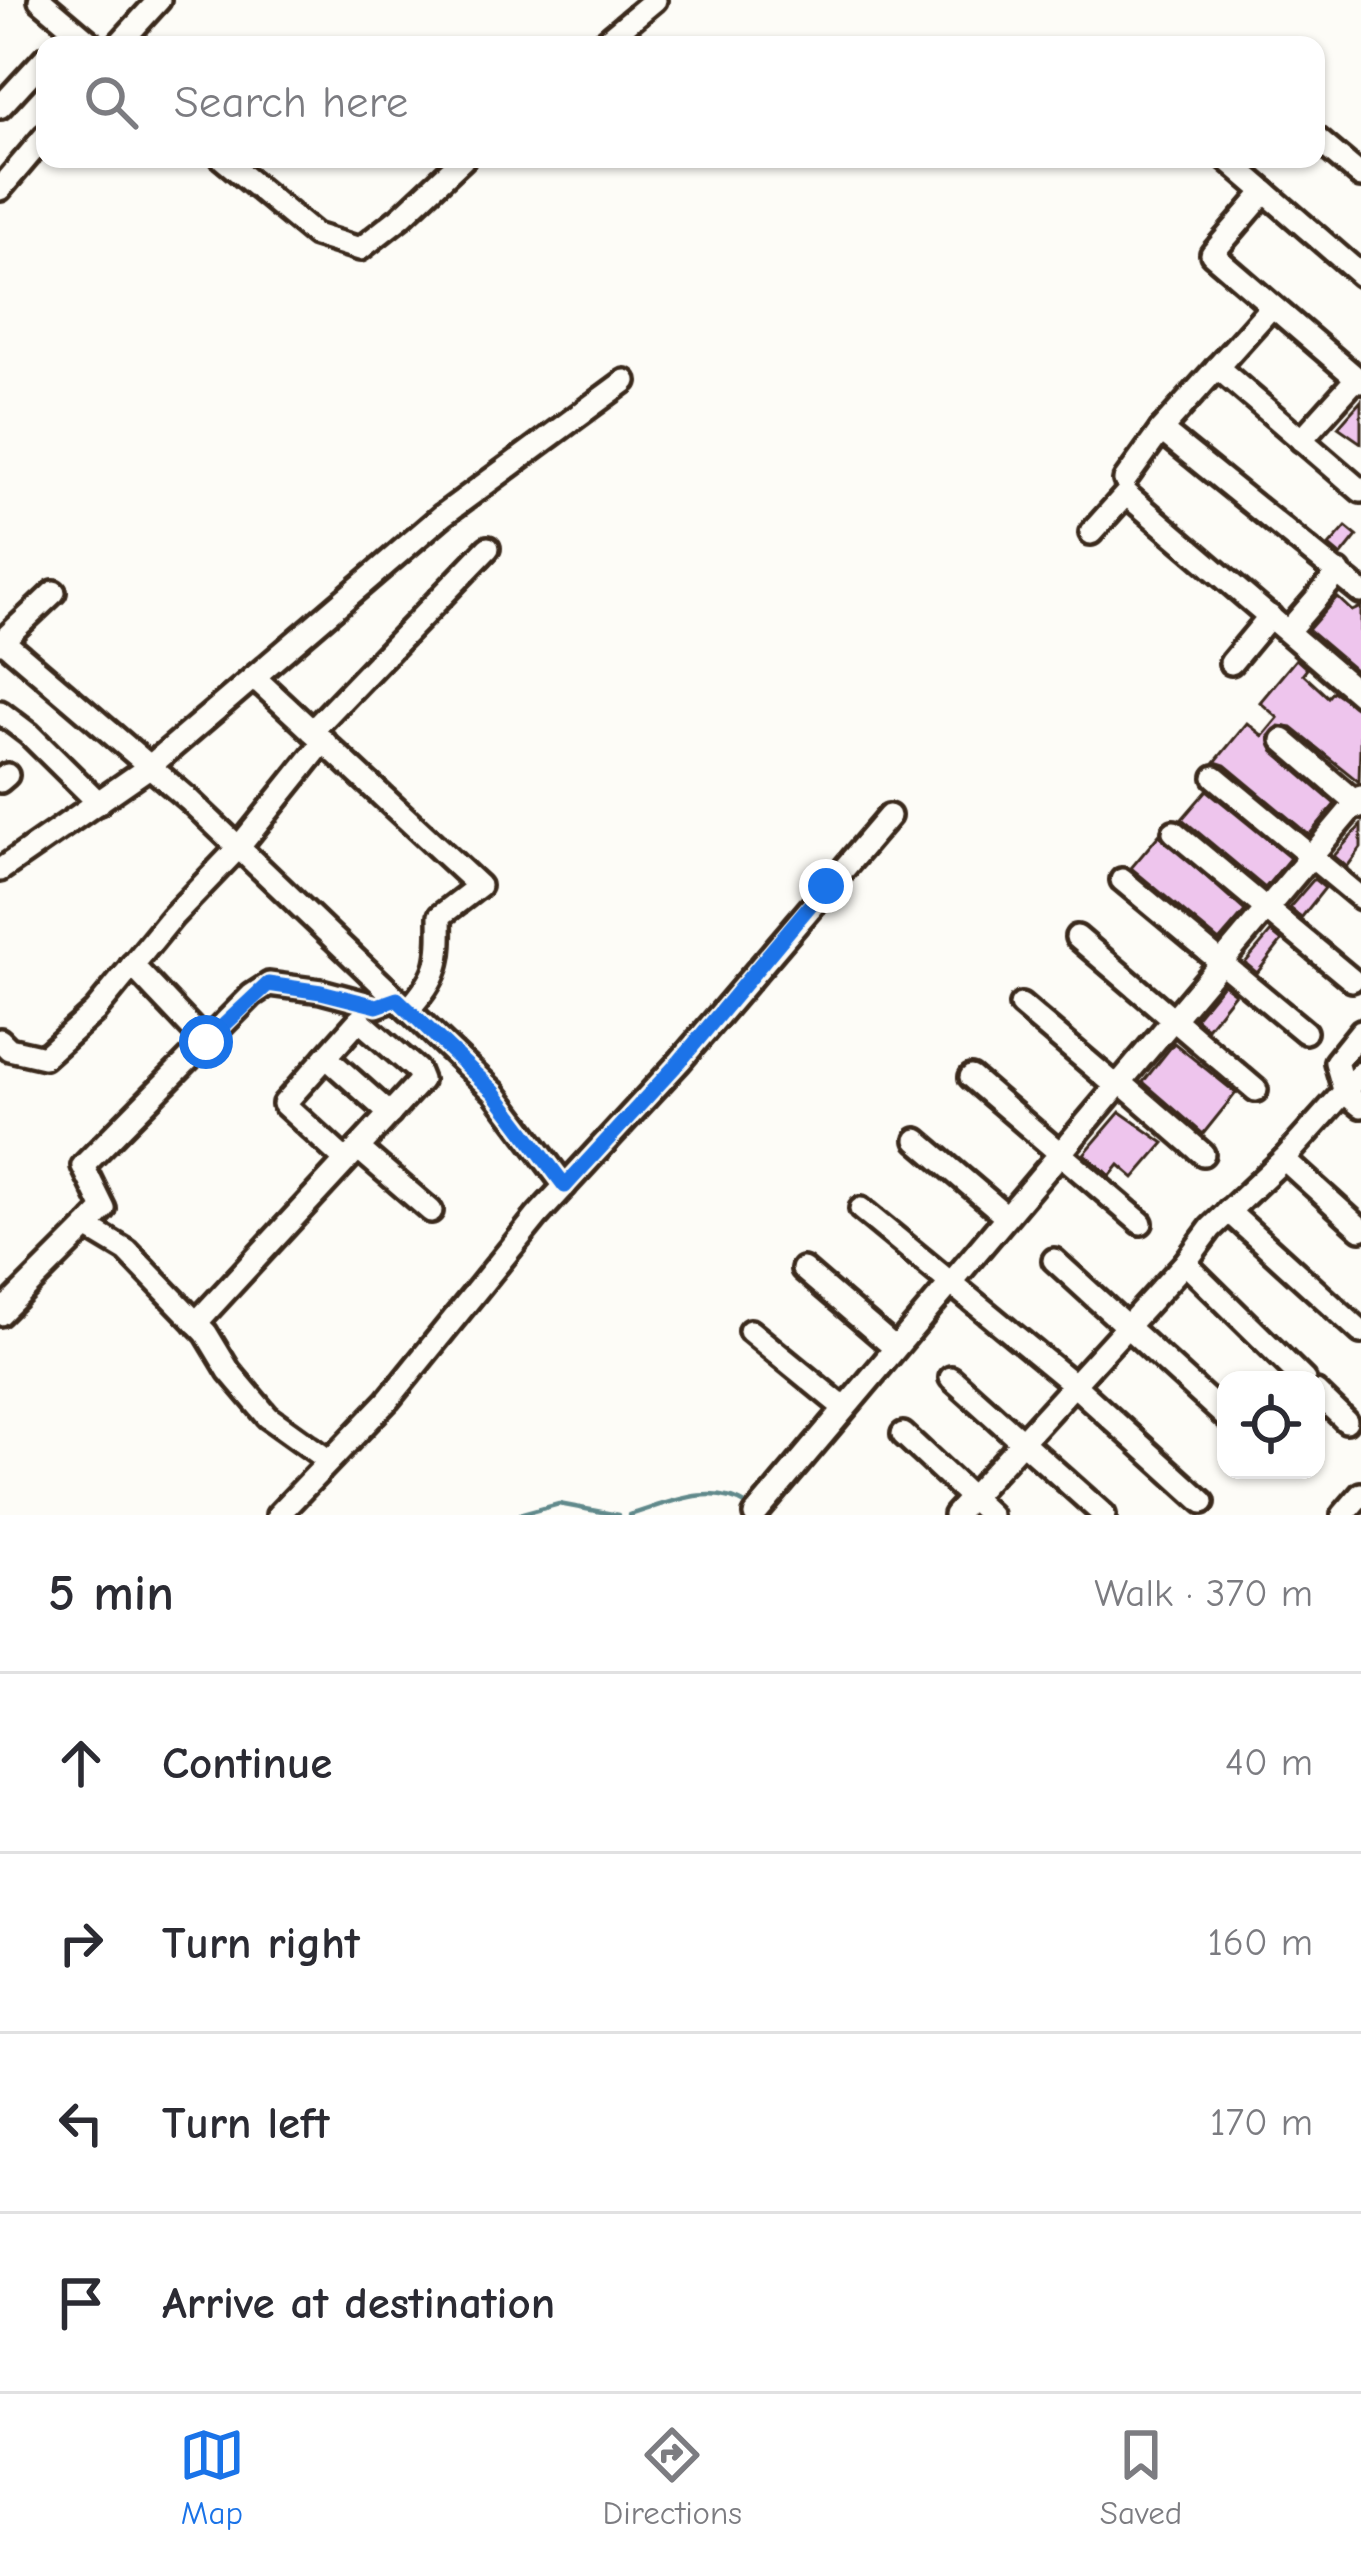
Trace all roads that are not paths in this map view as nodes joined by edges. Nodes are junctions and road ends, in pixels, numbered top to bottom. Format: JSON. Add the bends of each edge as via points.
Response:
{"nodes":[{"id":1,"x":159,"y":0,"type":"edge"},
{"id":2,"x":655,"y":0,"type":"edge"},
{"id":3,"x":126,"y":36,"type":"edge"},
{"id":4,"x":612,"y":36,"type":"edge"},
{"id":5,"x":36,"y":68,"type":"edge"},
{"id":6,"x":0,"y":107,"type":"edge"},
{"id":7,"x":1325,"y":146,"type":"edge"},
{"id":8,"x":36,"y":147,"type":"edge"},
{"id":9,"x":234,"y":168,"type":"edge"},
{"id":10,"x":453,"y":168,"type":"edge"},
{"id":11,"x":1237,"y":168,"type":"edge"},
{"id":12,"x":1361,"y":176,"type":"edge"},
{"id":13,"x":0,"y":189,"type":"edge"},
{"id":14,"x":1265,"y":192,"type":"junction"},
{"id":15,"x":1361,"y":275,"type":"edge"},
{"id":16,"x":1273,"y":306,"type":"junction"},
{"id":17,"x":1217,"y":367,"type":"junction"},
{"id":18,"x":625,"y":381,"type":"dead end"},
{"id":19,"x":1359,"y":381,"type":"edge"},
{"id":20,"x":1161,"y":430,"type":"junction"},
{"id":21,"x":1301,"y":440,"type":"junction"},
{"id":22,"x":1125,"y":480,"type":"dead end"},
{"id":23,"x":1361,"y":491,"type":"edge"},
{"id":24,"x":1091,"y":532,"type":"dead end"},
{"id":25,"x":488,"y":548,"type":"dead end"},
{"id":26,"x":1339,"y":572,"type":"junction"},
{"id":27,"x":54,"y":592,"type":"dead end"},
{"id":28,"x":1361,"y":592,"type":"edge"},
{"id":29,"x":1279,"y":624,"type":"junction"},
{"id":30,"x":1,"y":642,"type":"edge"},
{"id":31,"x":1231,"y":663,"type":"dead end"},
{"id":32,"x":254,"y":676,"type":"junction"},
{"id":33,"x":1361,"y":695,"type":"edge"},
{"id":34,"x":0,"y":712,"type":"edge"},
{"id":35,"x":318,"y":736,"type":"junction"},
{"id":36,"x":1283,"y":740,"type":"dead end"},
{"id":37,"x":149,"y":766,"type":"junction"},
{"id":38,"x":1215,"y":777,"type":"dead end"},
{"id":39,"x":98,"y":802,"type":"junction"},
{"id":40,"x":1359,"y":802,"type":"edge"},
{"id":41,"x":890,"y":816,"type":"dead end"},
{"id":42,"x":1174,"y":832,"type":"dead end"},
{"id":43,"x":239,"y":847,"type":"junction"},
{"id":44,"x":1311,"y":856,"type":"junction"},
{"id":45,"x":0,"y":870,"type":"edge"},
{"id":46,"x":1122,"y":880,"type":"dead end"},
{"id":47,"x":1361,"y":898,"type":"edge"},
{"id":48,"x":1267,"y":908,"type":"junction"},
{"id":49,"x":1077,"y":938,"type":"dead end"},
{"id":50,"x":1222,"y":962,"type":"junction"},
{"id":51,"x":132,"y":965,"type":"junction"},
{"id":52,"x":1352,"y":980,"type":"dead end"},
{"id":53,"x":402,"y":1005,"type":"junction"},
{"id":54,"x":1021,"y":1005,"type":"dead end"},
{"id":55,"x":1173,"y":1019,"type":"junction"},
{"id":56,"x":1361,"y":1031,"type":"edge"},
{"id":57,"x":1305,"y":1032,"type":"dead end"},
{"id":58,"x":0,"y":1040,"type":"edge"},
{"id":59,"x":206,"y":1042,"type":"junction"},
{"id":60,"x":326,"y":1057,"type":"junction"},
{"id":61,"x":1361,"y":1073,"type":"edge"},
{"id":62,"x":971,"y":1077,"type":"dead end"},
{"id":63,"x":1117,"y":1083,"type":"junction"},
{"id":64,"x":1256,"y":1090,"type":"dead end"},
{"id":65,"x":1353,"y":1100,"type":"edge"},
{"id":66,"x":390,"y":1114,"type":"junction"},
{"id":67,"x":917,"y":1140,"type":"dead end"},
{"id":68,"x":1060,"y":1150,"type":"junction"},
{"id":69,"x":352,"y":1154,"type":"junction"},
{"id":70,"x":1203,"y":1154,"type":"dead end"},
{"id":71,"x":1285,"y":1159,"type":"junction"},
{"id":72,"x":565,"y":1186,"type":"junction"},
{"id":73,"x":860,"y":1209,"type":"dead end"},
{"id":74,"x":431,"y":1211,"type":"dead end"},
{"id":75,"x":1228,"y":1211,"type":"junction"},
{"id":76,"x":1005,"y":1216,"type":"junction"},
{"id":77,"x":1141,"y":1223,"type":"dead end"},
{"id":78,"x":87,"y":1227,"type":"junction"},
{"id":79,"x":1361,"y":1229,"type":"edge"},
{"id":80,"x":1054,"y":1260,"type":"dead end"},
{"id":81,"x":1185,"y":1263,"type":"junction"},
{"id":82,"x":803,"y":1269,"type":"dead end"},
{"id":83,"x":951,"y":1280,"type":"junction"},
{"id":84,"x":0,"y":1314,"type":"edge"},
{"id":85,"x":196,"y":1323,"type":"junction"},
{"id":86,"x":1126,"y":1328,"type":"junction"},
{"id":87,"x":750,"y":1331,"type":"dead end"},
{"id":88,"x":1361,"y":1332,"type":"edge"},
{"id":89,"x":895,"y":1348,"type":"junction"},
{"id":90,"x":1295,"y":1371,"type":"edge"},
{"id":91,"x":951,"y":1378,"type":"dead end"},
{"id":92,"x":1072,"y":1383,"type":"junction"},
{"id":93,"x":1325,"y":1401,"type":"edge"},
{"id":94,"x":844,"y":1408,"type":"junction"},
{"id":95,"x":1217,"y":1409,"type":"edge"},
{"id":96,"x":1346,"y":1421,"type":"dead end"},
{"id":97,"x":904,"y":1434,"type":"dead end"},
{"id":98,"x":1023,"y":1439,"type":"junction"},
{"id":99,"x":328,"y":1460,"type":"junction"},
{"id":100,"x":1361,"y":1494,"type":"edge"},
{"id":101,"x":970,"y":1497,"type":"junction"},
{"id":102,"x":1203,"y":1502,"type":"dead end"},
{"id":103,"x":278,"y":1515,"type":"edge"},
{"id":104,"x":755,"y":1515,"type":"edge"},
{"id":105,"x":955,"y":1515,"type":"edge"},
{"id":106,"x":990,"y":1515,"type":"edge"},
{"id":107,"x":1104,"y":1515,"type":"edge"},
{"id":108,"x":1343,"y":1515,"type":"edge"}],
"edges":[{"from":1,"to":3,"type":"street"},
{"from":2,"to":4,"type":"street"},
{"from":5,"to":6,"type":"street"},
{"from":7,"to":12,"type":"street"},
{"from":8,"to":13,"type":"street"},
{"from":9,"to":10,"type":"street","via":[[315,235],[360,249]]},
{"from":11,"to":14,"type":"street"},
{"from":14,"to":15,"type":"street"},
{"from":14,"to":16,"type":"street","via":[[1212,254]]},
{"from":16,"to":17,"type":"street"},
{"from":16,"to":19,"type":"street"},
{"from":17,"to":20,"type":"street"},
{"from":17,"to":21,"type":"street"},
{"from":18,"to":32,"type":"street","via":[[443,515]]},
{"from":19,"to":21,"type":"street"},
{"from":20,"to":22,"type":"street"},
{"from":20,"to":26,"type":"street"},
{"from":21,"to":23,"type":"street"},
{"from":24,"to":29,"type":"street","via":[[1126,494]]},
{"from":25,"to":35,"type":"street"},
{"from":26,"to":28,"type":"street"},
{"from":26,"to":29,"type":"street"},
{"from":27,"to":30,"type":"street"},
{"from":29,"to":31,"type":"street"},
{"from":29,"to":33,"type":"street"},
{"from":30,"to":37,"type":"street"},
{"from":32,"to":35,"type":"street"},
{"from":32,"to":37,"type":"street"},
{"from":34,"to":39,"type":"street"},
{"from":35,"to":43,"type":"street"},
{"from":35,"to":53,"type":"street","via":[[479,886],[440,916],[434,981]]},
{"from":36,"to":40,"type":"street"},
{"from":37,"to":39,"type":"street"},
{"from":37,"to":43,"type":"street"},
{"from":38,"to":44,"type":"street"},
{"from":39,"to":45,"type":"street"},
{"from":40,"to":44,"type":"street"},
{"from":41,"to":72,"type":"street"},
{"from":42,"to":48,"type":"street"},
{"from":43,"to":51,"type":"street"},
{"from":43,"to":53,"type":"street"},
{"from":44,"to":47,"type":"street"},
{"from":44,"to":48,"type":"street"},
{"from":46,"to":50,"type":"street"},
{"from":48,"to":50,"type":"street"},
{"from":48,"to":52,"type":"street"},
{"from":49,"to":55,"type":"street"},
{"from":50,"to":55,"type":"street"},
{"from":50,"to":57,"type":"street"},
{"from":51,"to":58,"type":"street","via":[[44,1058]]},
{"from":51,"to":59,"type":"street"},
{"from":53,"to":59,"type":"street","via":[[268,984]]},
{"from":53,"to":72,"type":"street","via":[[494,1092]]},
{"from":54,"to":63,"type":"street"},
{"from":55,"to":63,"type":"street"},
{"from":55,"to":64,"type":"street"},
{"from":56,"to":65,"type":"street","via":[[1336,1062]]},
{"from":59,"to":78,"type":"street","via":[[82,1166],[104,1209]]},
{"from":60,"to":66,"type":"street"},
{"from":60,"to":66,"type":"street","via":[[359,1020],[417,1070],[421,1080]]},
{"from":60,"to":69,"type":"street","via":[[284,1104]]},
{"from":61,"to":65,"type":"street"},
{"from":62,"to":68,"type":"street"},
{"from":63,"to":68,"type":"street"},
{"from":63,"to":70,"type":"street"},
{"from":65,"to":71,"type":"street"},
{"from":66,"to":69,"type":"street"},
{"from":67,"to":76,"type":"street"},
{"from":68,"to":76,"type":"street"},
{"from":68,"to":77,"type":"street"},
{"from":69,"to":74,"type":"street"},
{"from":69,"to":85,"type":"street"},
{"from":71,"to":75,"type":"street"},
{"from":71,"to":79,"type":"street"},
{"from":72,"to":99,"type":"street","via":[[388,1400]]},
{"from":73,"to":83,"type":"street"},
{"from":75,"to":81,"type":"street"},
{"from":75,"to":88,"type":"street"},
{"from":76,"to":83,"type":"street"},
{"from":78,"to":84,"type":"street"},
{"from":78,"to":85,"type":"street","via":[[128,1251]]},
{"from":80,"to":86,"type":"street"},
{"from":81,"to":86,"type":"street"},
{"from":81,"to":90,"type":"street"},
{"from":82,"to":89,"type":"street"},
{"from":83,"to":89,"type":"street"},
{"from":83,"to":92,"type":"street"},
{"from":85,"to":99,"type":"street","via":[[268,1417]]},
{"from":86,"to":92,"type":"street"},
{"from":86,"to":95,"type":"street"},
{"from":87,"to":94,"type":"street"},
{"from":89,"to":94,"type":"street"},
{"from":91,"to":98,"type":"street"},
{"from":92,"to":98,"type":"street"},
{"from":92,"to":102,"type":"street"},
{"from":93,"to":96,"type":"street"},
{"from":94,"to":104,"type":"street"},
{"from":97,"to":101,"type":"street"},
{"from":98,"to":101,"type":"street"},
{"from":98,"to":107,"type":"street"},
{"from":99,"to":103,"type":"street"},
{"from":100,"to":108,"type":"street"},
{"from":101,"to":105,"type":"street"},
{"from":101,"to":106,"type":"street"}]}
